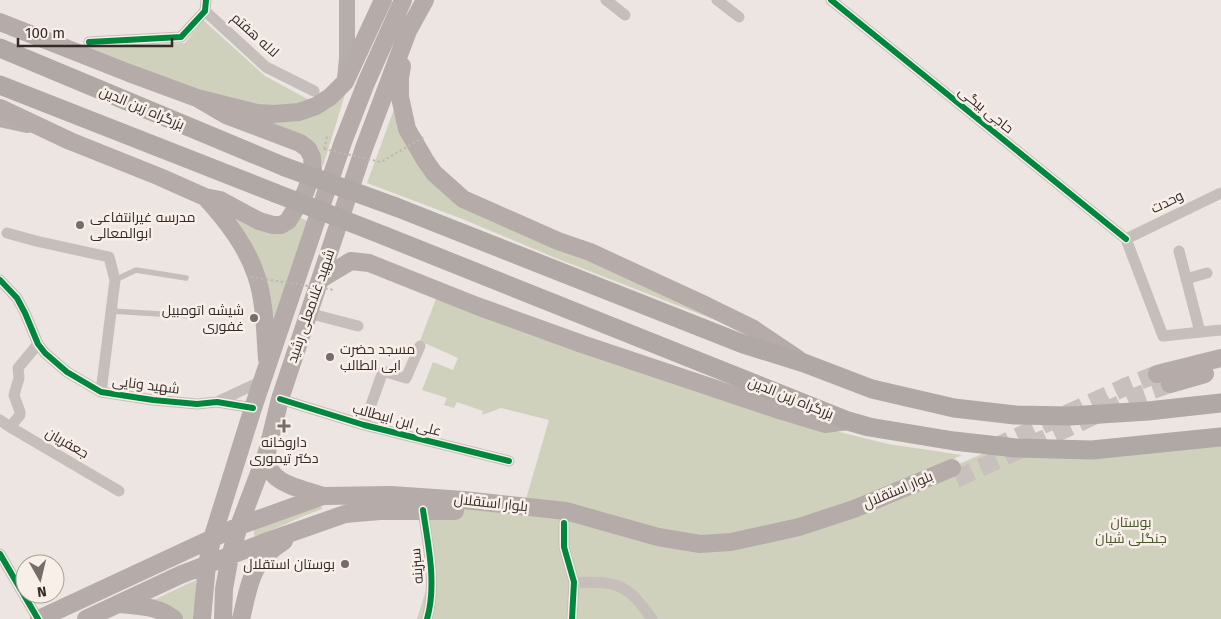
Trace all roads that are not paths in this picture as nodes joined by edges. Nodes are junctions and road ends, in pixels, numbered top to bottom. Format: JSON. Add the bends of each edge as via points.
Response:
{"nodes":[{"id":1,"x":348,"y":0,"type":"edge"},
{"id":2,"x":383,"y":0,"type":"edge"},
{"id":3,"x":402,"y":0,"type":"edge"},
{"id":4,"x":425,"y":0,"type":"edge"},
{"id":5,"x":606,"y":0,"type":"edge"},
{"id":6,"x":716,"y":0,"type":"edge"},
{"id":7,"x":831,"y":0,"type":"edge"},
{"id":8,"x":205,"y":5,"type":"edge"},
{"id":9,"x":625,"y":15,"type":"dead end"},
{"id":10,"x":739,"y":17,"type":"dead end"},
{"id":11,"x":0,"y":22,"type":"edge"},
{"id":12,"x":408,"y":30,"type":"junction"},
{"id":13,"x":89,"y":42,"type":"dead end"},
{"id":14,"x":0,"y":48,"type":"edge"},
{"id":15,"x":345,"y":82,"type":"junction"},
{"id":16,"x":0,"y":85,"type":"edge"},
{"id":17,"x":314,"y":91,"type":"dead end"},
{"id":18,"x":197,"y":98,"type":"junction"},
{"id":19,"x":0,"y":108,"type":"edge"},
{"id":20,"x":0,"y":119,"type":"edge"},
{"id":21,"x":43,"y":128,"type":"junction"},
{"id":22,"x":1221,"y":193,"type":"edge"},
{"id":23,"x":205,"y":197,"type":"junction"},
{"id":24,"x":317,"y":219,"type":"junction"},
{"id":25,"x":7,"y":233,"type":"dead end"},
{"id":26,"x":1126,"y":238,"type":"junction"},
{"id":27,"x":333,"y":243,"type":"junction"},
{"id":28,"x":1179,"y":252,"type":"dead end"},
{"id":29,"x":351,"y":261,"type":"junction"},
{"id":30,"x":1208,"y":273,"type":"dead end"},
{"id":31,"x":186,"y":278,"type":"dead end"},
{"id":32,"x":1186,"y":279,"type":"junction"},
{"id":33,"x":0,"y":280,"type":"edge"},
{"id":34,"x":115,"y":280,"type":"junction"},
{"id":35,"x":328,"y":285,"type":"junction"},
{"id":36,"x":111,"y":312,"type":"junction"},
{"id":37,"x":308,"y":314,"type":"junction"},
{"id":38,"x":193,"y":316,"type":"dead end"},
{"id":39,"x":358,"y":326,"type":"dead end"},
{"id":40,"x":1221,"y":330,"type":"edge"},
{"id":41,"x":1200,"y":332,"type":"junction"},
{"id":42,"x":38,"y":344,"type":"junction"},
{"id":43,"x":420,"y":346,"type":"dead end"},
{"id":44,"x":1221,"y":358,"type":"edge"},
{"id":45,"x":804,"y":363,"type":"junction"},
{"id":46,"x":268,"y":364,"type":"junction"},
{"id":47,"x":1221,"y":370,"type":"edge"},
{"id":48,"x":262,"y":381,"type":"junction"},
{"id":49,"x":101,"y":392,"type":"junction"},
{"id":50,"x":280,"y":399,"type":"junction"},
{"id":51,"x":217,"y":402,"type":"junction"},
{"id":52,"x":1221,"y":403,"type":"edge"},
{"id":53,"x":253,"y":408,"type":"junction"},
{"id":54,"x":0,"y":420,"type":"edge"},
{"id":55,"x":848,"y":421,"type":"junction"},
{"id":56,"x":364,"y":425,"type":"junction"},
{"id":57,"x":10,"y":427,"type":"junction"},
{"id":58,"x":1221,"y":437,"type":"edge"},
{"id":59,"x":267,"y":452,"type":"junction"},
{"id":60,"x":509,"y":461,"type":"dead end"},
{"id":61,"x":119,"y":491,"type":"dead end"},
{"id":62,"x":323,"y":496,"type":"junction"},
{"id":63,"x":423,"y":510,"type":"junction"},
{"id":64,"x":564,"y":523,"type":"junction"},
{"id":65,"x":313,"y":524,"type":"junction"},
{"id":66,"x":239,"y":526,"type":"junction"},
{"id":67,"x":212,"y":539,"type":"junction"},
{"id":68,"x":0,"y":554,"type":"edge"},
{"id":69,"x":230,"y":556,"type":"junction"},
{"id":70,"x":207,"y":565,"type":"junction"},
{"id":71,"x":574,"y":582,"type":"junction"},
{"id":72,"x":120,"y":604,"type":"junction"},
{"id":73,"x":38,"y":619,"type":"edge"},
{"id":74,"x":86,"y":619,"type":"edge"},
{"id":75,"x":174,"y":619,"type":"edge"},
{"id":76,"x":202,"y":619,"type":"edge"},
{"id":77,"x":223,"y":619,"type":"edge"},
{"id":78,"x":241,"y":619,"type":"edge"},
{"id":79,"x":427,"y":619,"type":"edge"},
{"id":80,"x":572,"y":619,"type":"edge"},
{"id":81,"x":652,"y":619,"type":"edge"}],
"edges":[{"from":1,"to":15,"type":"main road"},
{"from":2,"to":15,"type":"main road"},
{"from":3,"to":24,"type":"main road","name":"شهید غلامعلی رشید","via":[[343,142]]},
{"from":4,"to":12,"type":"main road","name":"شهید غلامعلی رشید"},
{"from":5,"to":9,"type":"street"},
{"from":6,"to":10,"type":"street"},
{"from":7,"to":26,"type":"street","name":"حاجی بیگی"},
{"from":8,"to":13,"type":"street","via":[[181,37]]},
{"from":8,"to":17,"type":"street","name":"لاله هفتم","via":[[266,67]]},
{"from":11,"to":18,"type":"main road"},
{"from":12,"to":27,"type":"main road","name":"شهید غلامعلی رشید"},
{"from":12,"to":45,"type":"main road","via":[[400,78],[404,116],[412,139],[447,186],[476,206],[590,252],[752,328]]},
{"from":14,"to":45,"type":"highway","name":"بزرگراه زین الدین","bridge":true,"via":[[284,167],[396,207],[743,344]]},
{"from":15,"to":18,"type":"main road","via":[[316,106],[288,113],[257,113]]},
{"from":16,"to":55,"type":"highway","name":"بزرگراه زین الدین","bridge":true},
{"from":18,"to":23,"type":"main road","via":[[226,115],[300,143],[312,157],[313,171],[304,193],[288,221],[281,225],[259,221],[220,200]]},
{"from":19,"to":21,"type":"main road"},
{"from":20,"to":21,"type":"main road"},
{"from":21,"to":23,"type":"main road"},
{"from":22,"to":26,"type":"street","name":"وحدت"},
{"from":23,"to":46,"type":"main road","via":[[243,245],[256,274]]},
{"from":24,"to":27,"type":"main road"},
{"from":24,"to":46,"type":"main road","name":"شهید غلامعلی رشید"},
{"from":25,"to":34,"type":"street","via":[[109,257]]},
{"from":26,"to":41,"type":"street","via":[[1163,336]]},
{"from":27,"to":29,"type":"main road"},
{"from":27,"to":35,"type":"main road","name":"شهید غلامعلی رشید"},
{"from":28,"to":32,"type":"street"},
{"from":29,"to":35,"type":"main road","via":[[333,271]]},
{"from":29,"to":55,"type":"main road","via":[[369,263],[582,344],[782,411],[825,424]]},
{"from":30,"to":32,"type":"street"},
{"from":31,"to":34,"type":"lane","via":[[136,270]]},
{"from":32,"to":41,"type":"street"},
{"from":33,"to":42,"type":"street","name":"شهید ونایی","via":[[17,298]]},
{"from":34,"to":36,"type":"street"},
{"from":35,"to":37,"type":"main road","name":"شهید غلامعلی رشید"},
{"from":36,"to":38,"type":"lane"},
{"from":36,"to":49,"type":"street"},
{"from":37,"to":39,"type":"street"},
{"from":37,"to":50,"type":"main road","name":"شهید غلامعلی رشید"},
{"from":40,"to":41,"type":"street"},
{"from":42,"to":49,"type":"street","name":"شهید ونایی","via":[[59,367]]},
{"from":42,"to":57,"type":"street","via":[[18,368],[19,378],[14,394],[20,415]]},
{"from":43,"to":56,"type":"street","via":[[406,378],[383,371]]},
{"from":44,"to":47,"type":"main road","via":[[1163,379]]},
{"from":45,"to":52,"type":"highway","via":[[872,389],[954,408],[1015,415],[1080,415]]},
{"from":46,"to":48,"type":"main road","name":"شهید غلامعلی رشید"},
{"from":48,"to":51,"type":"street","name":"شهید ونایی"},
{"from":48,"to":53,"type":"main road","name":"شهید غلامعلی رشید"},
{"from":49,"to":51,"type":"street","name":"شهید ونایی","via":[[197,404]]},
{"from":50,"to":56,"type":"street","name":"علی ابن ابیطالب"},
{"from":50,"to":59,"type":"main road","name":"شهید غلامعلی رشید"},
{"from":51,"to":53,"type":"street","name":"شهید ونایی"},
{"from":53,"to":67,"type":"main road","name":"شهید غلامعلی رشید"},
{"from":54,"to":57,"type":"street","name":"جعفریان"},
{"from":55,"to":58,"type":"highway","name":"بزرگراه زین الدین","via":[[954,441],[1016,448],[1092,450]]},
{"from":56,"to":60,"type":"street","name":"علی ابن ابیطالب"},
{"from":57,"to":61,"type":"street","name":"جعفریان"},
{"from":59,"to":62,"type":"main road","via":[[268,464],[278,479]]},
{"from":59,"to":66,"type":"main road","name":"شهید غلامعلی رشید"},
{"from":62,"to":64,"type":"main road","name":"بلوار استقلال","via":[[464,500],[566,511],[658,537],[700,544],[760,537],[799,527],[954,473],[814,534],[737,552],[705,554],[656,548]]},
{"from":62,"to":66,"type":"main road","name":"بلوار استقلال"},
{"from":63,"to":64,"type":"main road","name":"بلوار استقلال","via":[[465,511]]},
{"from":63,"to":65,"type":"main road","name":"بلوار استقلال","via":[[345,514]]},
{"from":63,"to":79,"type":"street","name":"سبزینه","via":[[432,574]]},
{"from":64,"to":71,"type":"street","via":[[564,547]]},
{"from":65,"to":69,"type":"main road","name":"بلوار استقلال"},
{"from":65,"to":78,"type":"main road","via":[[270,550],[263,558],[253,574]]},
{"from":66,"to":67,"type":"main road","name":"بلوار استقلال"},
{"from":66,"to":69,"type":"main road","name":"شهید غلامعلی رشید"},
{"from":67,"to":70,"type":"main road","name":"شهید غلامعلی رشید"},
{"from":67,"to":73,"type":"main road","name":"بلوار استقلال"},
{"from":68,"to":73,"type":"street"},
{"from":69,"to":70,"type":"main road","name":"بلوار استقلال"},
{"from":69,"to":77,"type":"main road","name":"شهید غلامعلی رشید"},
{"from":70,"to":72,"type":"main road","name":"بلوار استقلال"},
{"from":70,"to":76,"type":"main road","name":"شهید غلامعلی رشید"},
{"from":71,"to":80,"type":"street"},
{"from":71,"to":81,"type":"street","via":[[607,582],[623,588],[637,598]]},
{"from":72,"to":74,"type":"main road","name":"بلوار استقلال"},
{"from":72,"to":75,"type":"main road","via":[[153,608]]}]}
